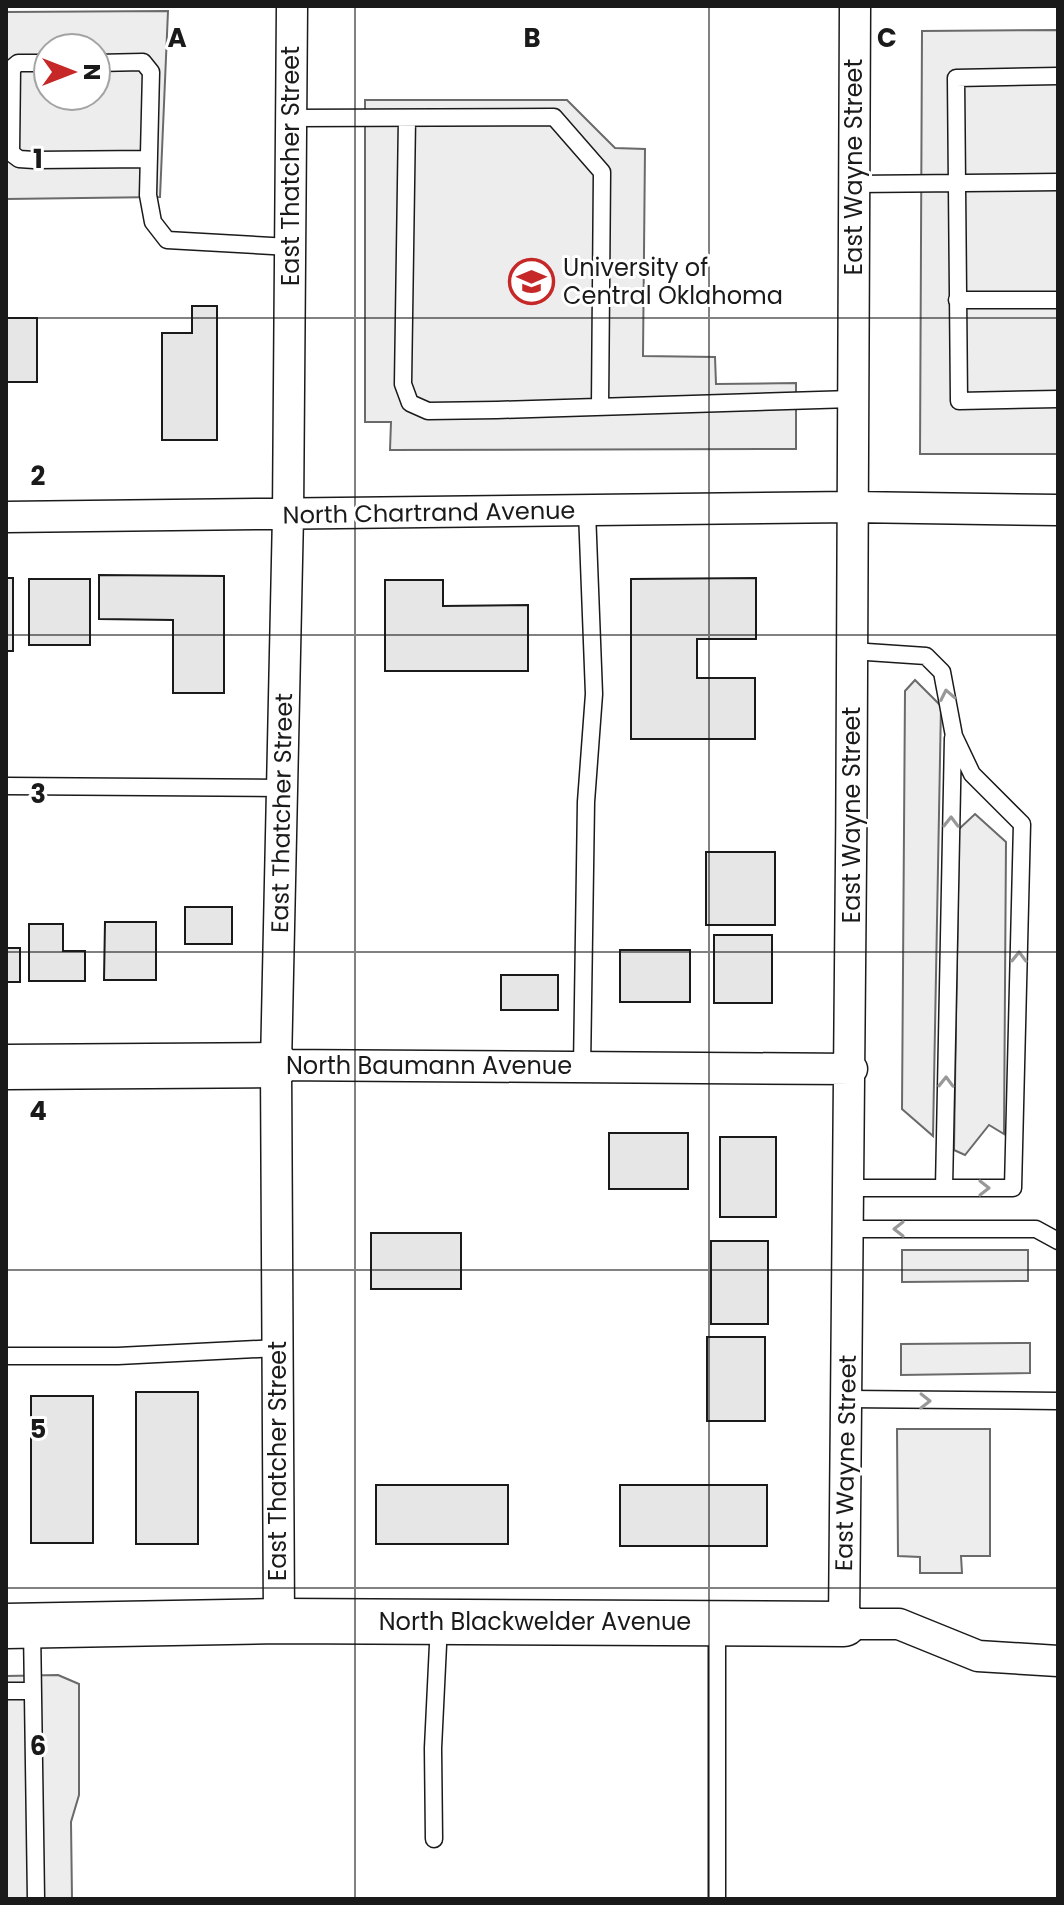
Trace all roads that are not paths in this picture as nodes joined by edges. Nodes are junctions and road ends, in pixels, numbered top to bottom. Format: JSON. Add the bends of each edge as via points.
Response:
{"nodes":[{"id":1,"x":292,"y":6,"type":"edge"},
{"id":2,"x":855,"y":6,"type":"edge"},
{"id":3,"x":32,"y":63,"type":"edge"},
{"id":4,"x":112,"y":63,"type":"edge"},
{"id":5,"x":1058,"y":76,"type":"edge"},
{"id":6,"x":291,"y":118,"type":"junction"},
{"id":7,"x":407,"y":118,"type":"junction"},
{"id":8,"x":149,"y":159,"type":"junction"},
{"id":9,"x":1058,"y":182,"type":"edge"},
{"id":10,"x":956,"y":183,"type":"junction"},
{"id":11,"x":854,"y":184,"type":"junction"},
{"id":12,"x":290,"y":247,"type":"junction"},
{"id":13,"x":957,"y":300,"type":"junction"},
{"id":14,"x":1058,"y":300,"type":"edge"},
{"id":15,"x":852,"y":399,"type":"junction"},
{"id":16,"x":1058,"y":399,"type":"edge"},
{"id":17,"x":600,"y":407,"type":"junction"},
{"id":18,"x":852,"y":507,"type":"junction"},
{"id":19,"x":1058,"y":510,"type":"edge"},
{"id":20,"x":587,"y":511,"type":"junction"},
{"id":21,"x":288,"y":515,"type":"junction"},
{"id":22,"x":6,"y":517,"type":"edge"},
{"id":23,"x":852,"y":651,"type":"junction"},
{"id":24,"x":953,"y":730,"type":"junction"},
{"id":25,"x":6,"y":786,"type":"edge"},
{"id":26,"x":282,"y":788,"type":"junction"},
{"id":27,"x":276,"y":1065,"type":"junction"},
{"id":28,"x":6,"y":1067,"type":"edge"},
{"id":29,"x":582,"y":1068,"type":"junction"},
{"id":30,"x":852,"y":1069,"type":"junction"},
{"id":31,"x":850,"y":1188,"type":"junction"},
{"id":32,"x":944,"y":1188,"type":"junction"},
{"id":33,"x":849,"y":1229,"type":"junction"},
{"id":34,"x":1058,"y":1241,"type":"edge"},
{"id":35,"x":277,"y":1348,"type":"junction"},
{"id":36,"x":6,"y":1356,"type":"edge"},
{"id":37,"x":847,"y":1399,"type":"junction"},
{"id":38,"x":1058,"y":1401,"type":"edge"},
{"id":39,"x":279,"y":1621,"type":"junction"},
{"id":40,"x":439,"y":1622,"type":"junction"},
{"id":41,"x":717,"y":1623,"type":"junction"},
{"id":42,"x":844,"y":1624,"type":"junction"},
{"id":43,"x":19,"y":1626,"type":"edge"},
{"id":44,"x":1058,"y":1661,"type":"edge"},
{"id":45,"x":6,"y":1691,"type":"edge"},
{"id":46,"x":33,"y":1691,"type":"junction"},
{"id":47,"x":434,"y":1839,"type":"dead end"},
{"id":48,"x":36,"y":1899,"type":"edge"},
{"id":49,"x":717,"y":1899,"type":"edge"}],
"edges":[{"from":1,"to":6,"type":"street","name":"East Thatcher Street"},
{"from":2,"to":11,"type":"street","name":"East Wayne Street"},
{"from":3,"to":8,"type":"lane","via":[[12,68],[11,153],[34,160]]},
{"from":4,"to":8,"type":"lane","via":[[143,62],[151,72]]},
{"from":5,"to":10,"type":"lane","via":[[956,78]]},
{"from":6,"to":7,"type":"lane"},
{"from":6,"to":12,"type":"street","name":"East Thatcher Street"},
{"from":7,"to":17,"type":"lane","via":[[554,117],[602,172]]},
{"from":7,"to":17,"type":"lane","via":[[403,384],[410,403],[428,411]]},
{"from":8,"to":12,"type":"lane","via":[[153,222],[167,240]]},
{"from":9,"to":10,"type":"lane"},
{"from":10,"to":11,"type":"lane"},
{"from":10,"to":13,"type":"lane"},
{"from":11,"to":15,"type":"street","name":"East Wayne Street"},
{"from":12,"to":21,"type":"street","name":"East Thatcher Street"},
{"from":13,"to":14,"type":"lane"},
{"from":13,"to":16,"type":"lane","via":[[959,401]]},
{"from":15,"to":17,"type":"lane"},
{"from":15,"to":18,"type":"street","name":"East Wayne Street"},
{"from":18,"to":19,"type":"street","name":"North Chartrand Avenue"},
{"from":18,"to":20,"type":"street","name":"North Chartrand Avenue"},
{"from":18,"to":23,"type":"street","name":"East Wayne Street"},
{"from":20,"to":21,"type":"street","name":"North Chartrand Avenue"},
{"from":20,"to":29,"type":"lane","via":[[594,694],[586,802]]},
{"from":21,"to":22,"type":"street","name":"North Chartrand Avenue"},
{"from":21,"to":26,"type":"street","name":"East Thatcher Street"},
{"from":24,"to":23,"type":"lane","one_way":true,"via":[[942,672],[926,656]]},
{"from":23,"to":30,"type":"street","name":"East Wayne Street"},
{"from":32,"to":24,"type":"lane","one_way":true},
{"from":32,"to":24,"type":"lane","one_way":true,"via":[[1013,1188],[1022,824],[972,774]]},
{"from":25,"to":26,"type":"lane"},
{"from":26,"to":27,"type":"street","name":"East Thatcher Street"},
{"from":27,"to":28,"type":"street","name":"North Baumann Avenue"},
{"from":27,"to":29,"type":"street","name":"North Baumann Avenue"},
{"from":27,"to":35,"type":"street","name":"East Thatcher Street"},
{"from":29,"to":30,"type":"street","name":"North Baumann Avenue"},
{"from":30,"to":31,"type":"street","name":"East Wayne Street"},
{"from":31,"to":32,"type":"lane"},
{"from":31,"to":33,"type":"street","name":"East Wayne Street"},
{"from":34,"to":33,"type":"lane","one_way":true,"via":[[1036,1229]]},
{"from":33,"to":37,"type":"street","name":"East Wayne Street"},
{"from":35,"to":36,"type":"lane"},
{"from":35,"to":39,"type":"street","name":"East Thatcher Street"},
{"from":37,"to":38,"type":"lane","one_way":true},
{"from":37,"to":42,"type":"street","name":"East Wayne Street"},
{"from":39,"to":40,"type":"street","name":"North Blackwelder Avenue"},
{"from":39,"to":43,"type":"street","name":"North Blackwelder Avenue"},
{"from":40,"to":41,"type":"street","name":"North Blackwelder Avenue"},
{"from":40,"to":47,"type":"lane"},
{"from":41,"to":42,"type":"street","name":"North Blackwelder Avenue"},
{"from":41,"to":49,"type":"lane"},
{"from":42,"to":44,"type":"street","name":"North Blackwelder Avenue","via":[[899,1624],[978,1656]]},
{"from":43,"to":46,"type":"lane"},
{"from":45,"to":46,"type":"lane"},
{"from":46,"to":48,"type":"lane"}]}
